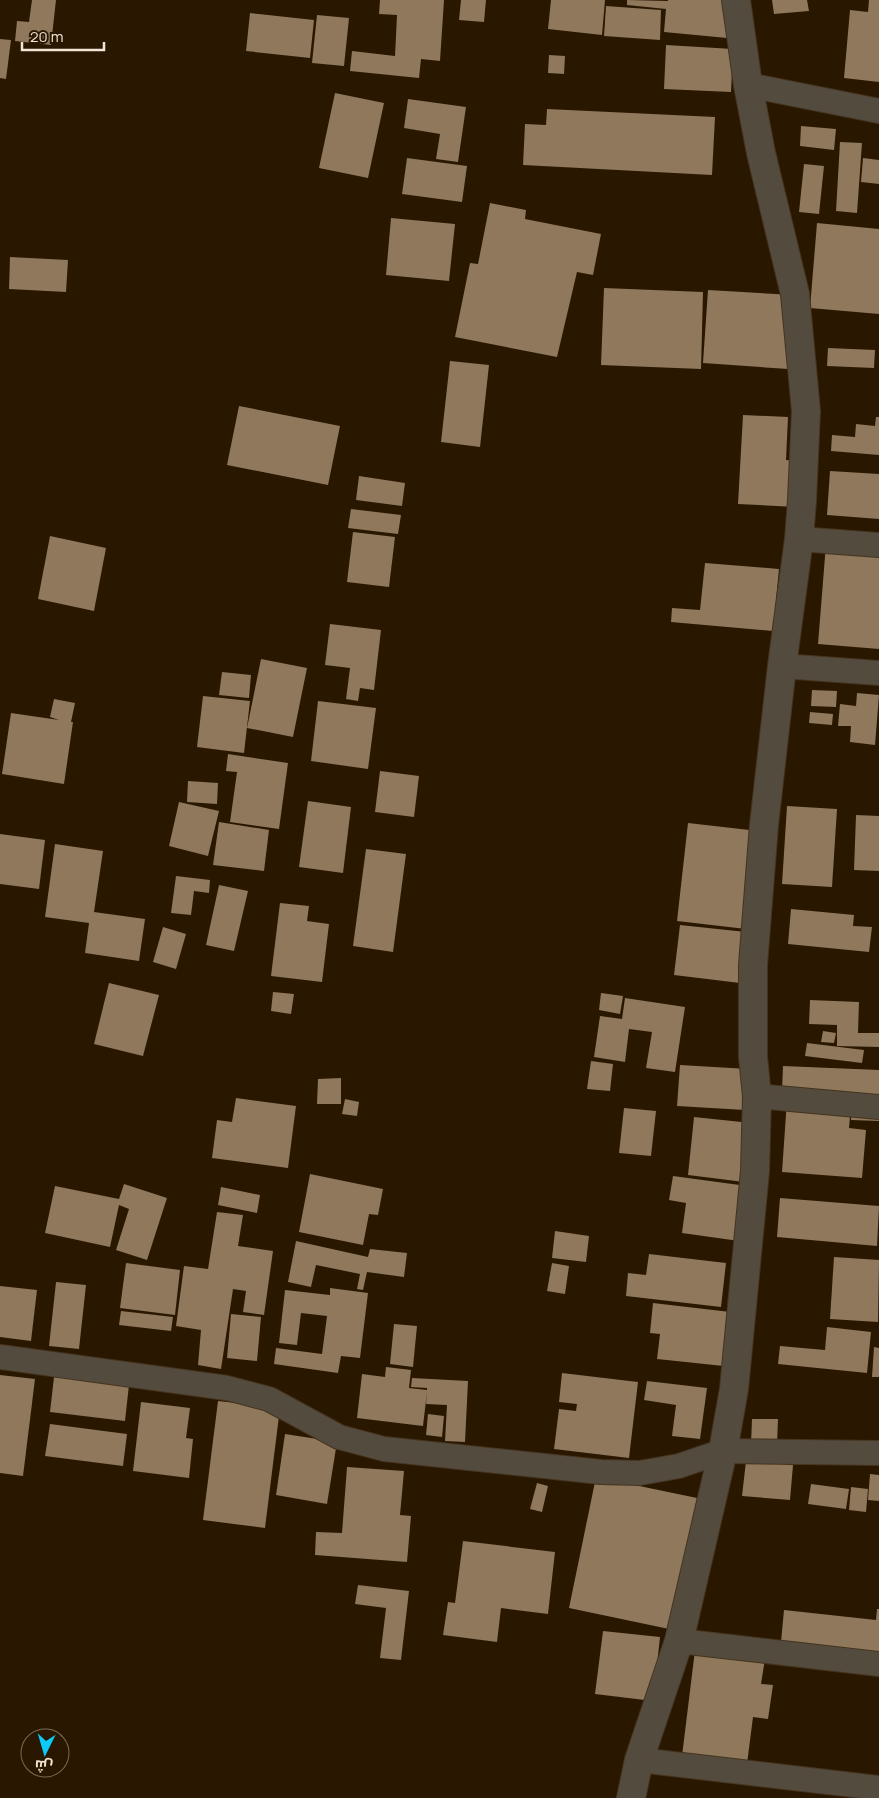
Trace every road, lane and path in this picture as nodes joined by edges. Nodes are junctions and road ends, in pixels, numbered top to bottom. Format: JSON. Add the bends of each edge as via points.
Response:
{"nodes":[{"id":1,"x":736,"y":0,"type":"edge"},
{"id":2,"x":748,"y":85,"type":"junction"},
{"id":3,"x":879,"y":111,"type":"edge"},
{"id":4,"x":799,"y":539,"type":"junction"},
{"id":5,"x":879,"y":545,"type":"edge"},
{"id":6,"x":782,"y":666,"type":"junction"},
{"id":7,"x":879,"y":673,"type":"edge"},
{"id":8,"x":757,"y":1096,"type":"junction"},
{"id":9,"x":879,"y":1107,"type":"edge"},
{"id":10,"x":0,"y":1356,"type":"edge"},
{"id":11,"x":723,"y":1451,"type":"junction"},
{"id":12,"x":879,"y":1453,"type":"edge"},
{"id":13,"x":679,"y":1641,"type":"junction"},
{"id":14,"x":879,"y":1664,"type":"edge"},
{"id":15,"x":638,"y":1760,"type":"junction"},
{"id":16,"x":879,"y":1788,"type":"edge"},
{"id":17,"x":631,"y":1798,"type":"edge"}],
"edges":[{"from":1,"to":2,"type":"street"},
{"from":2,"to":3,"type":"street"},
{"from":2,"to":4,"type":"street","via":[[795,294],[806,412]]},
{"from":4,"to":5,"type":"street"},
{"from":4,"to":6,"type":"street"},
{"from":6,"to":7,"type":"street"},
{"from":6,"to":8,"type":"street","via":[[753,965],[753,1057]]},
{"from":8,"to":9,"type":"street"},
{"from":8,"to":11,"type":"street","via":[[754,1171],[734,1389]]},
{"from":10,"to":11,"type":"street","via":[[236,1390],[269,1399],[338,1438],[384,1449],[640,1474],[679,1466]]},
{"from":11,"to":12,"type":"street"},
{"from":11,"to":13,"type":"street"},
{"from":13,"to":14,"type":"street"},
{"from":13,"to":15,"type":"street"},
{"from":15,"to":16,"type":"street"},
{"from":15,"to":17,"type":"street"}]}
